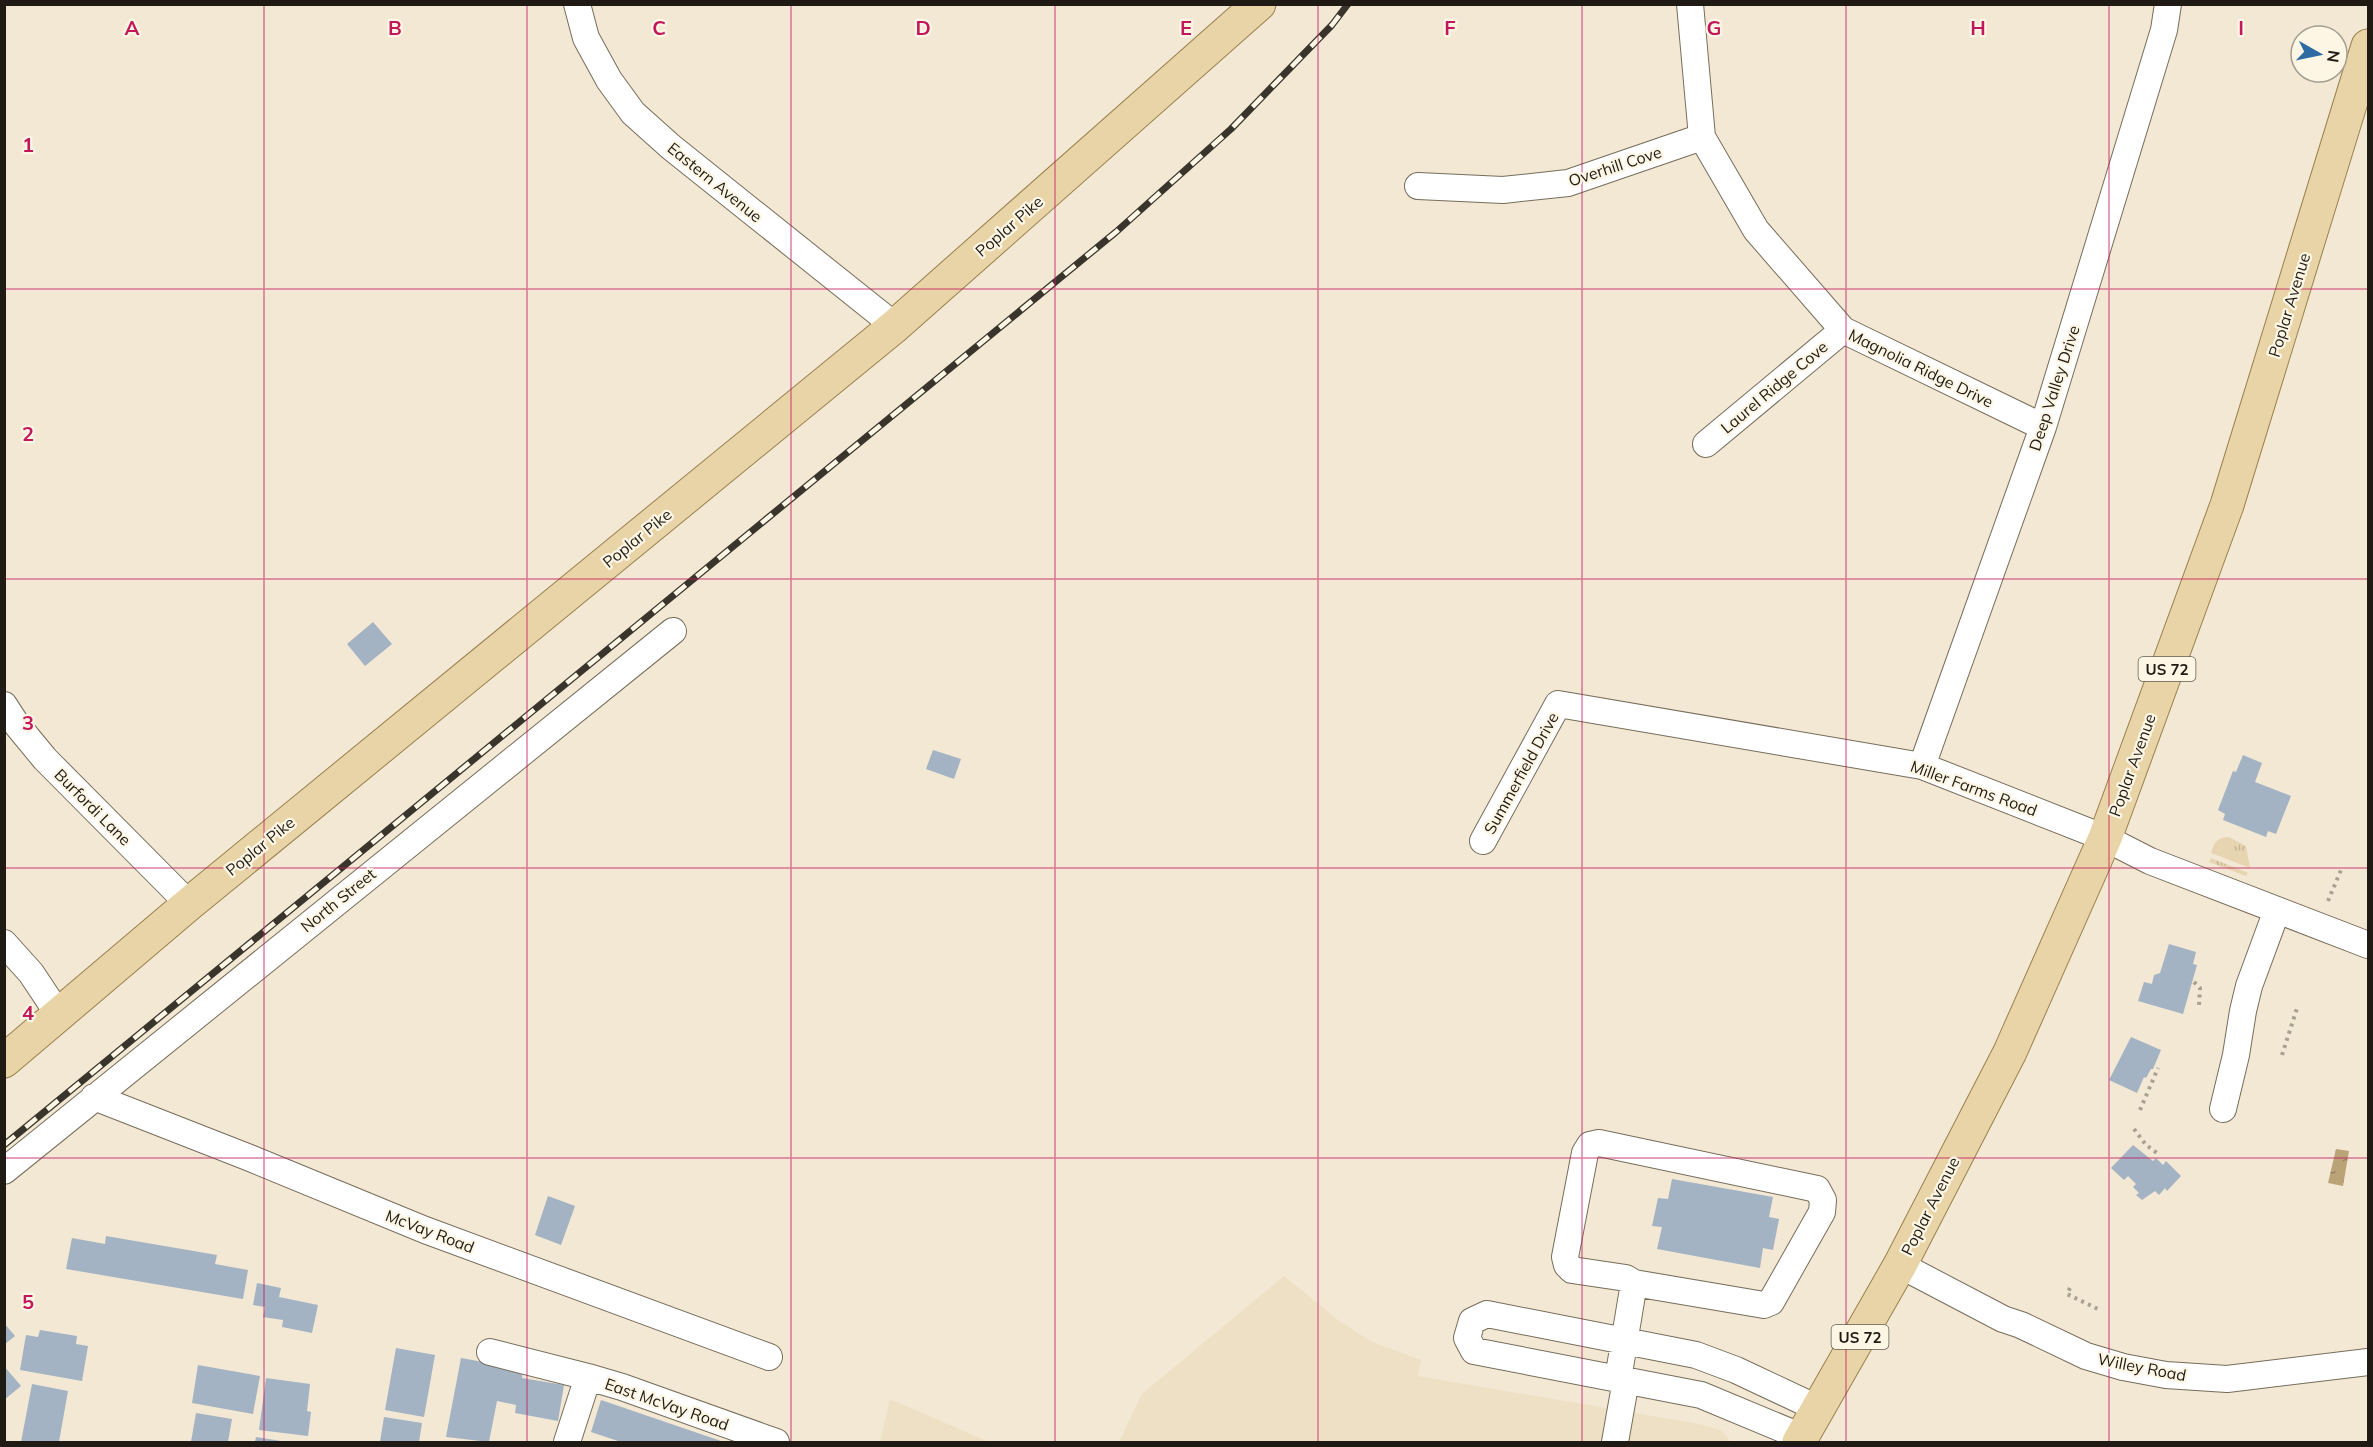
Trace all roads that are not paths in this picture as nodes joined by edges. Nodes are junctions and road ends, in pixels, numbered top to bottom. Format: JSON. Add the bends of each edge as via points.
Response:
{"nodes":[{"id":1,"x":577,"y":4,"type":"edge"},
{"id":2,"x":1259,"y":4,"type":"edge"},
{"id":3,"x":1690,"y":4,"type":"edge"},
{"id":4,"x":2168,"y":4,"type":"edge"},
{"id":5,"x":2368,"y":46,"type":"edge"},
{"id":6,"x":1702,"y":137,"type":"junction"},
{"id":7,"x":1418,"y":186,"type":"dead end"},
{"id":8,"x":896,"y":326,"type":"junction"},
{"id":9,"x":1843,"y":330,"type":"junction"},
{"id":10,"x":2043,"y":427,"type":"junction"},
{"id":11,"x":1706,"y":444,"type":"dead end"},
{"id":12,"x":673,"y":631,"type":"dead end"},
{"id":13,"x":1558,"y":704,"type":"joint"},
{"id":14,"x":4,"y":705,"type":"edge"},
{"id":15,"x":1922,"y":766,"type":"junction"},
{"id":16,"x":2105,"y":838,"type":"junction"},
{"id":17,"x":1483,"y":841,"type":"dead end"},
{"id":18,"x":189,"y":904,"type":"junction"},
{"id":19,"x":2277,"y":909,"type":"junction"},
{"id":20,"x":4,"y":943,"type":"edge"},
{"id":21,"x":2368,"y":945,"type":"edge"},
{"id":22,"x":59,"y":1015,"type":"junction"},
{"id":23,"x":4,"y":1061,"type":"edge"},
{"id":24,"x":94,"y":1097,"type":"junction"},
{"id":25,"x":2223,"y":1108,"type":"dead end"},
{"id":26,"x":4,"y":1171,"type":"edge"},
{"id":27,"x":1900,"y":1265,"type":"junction"},
{"id":28,"x":1634,"y":1283,"type":"junction"},
{"id":29,"x":1625,"y":1342,"type":"junction"},
{"id":30,"x":490,"y":1352,"type":"dead end"},
{"id":31,"x":769,"y":1357,"type":"dead end"},
{"id":32,"x":2368,"y":1362,"type":"edge"},
{"id":33,"x":588,"y":1377,"type":"junction"},
{"id":34,"x":1622,"y":1380,"type":"junction"},
{"id":35,"x":1819,"y":1408,"type":"junction"},
{"id":36,"x":738,"y":1436,"type":"edge"},
{"id":37,"x":1801,"y":1440,"type":"edge"},
{"id":38,"x":567,"y":1443,"type":"edge"},
{"id":39,"x":776,"y":1443,"type":"edge"},
{"id":40,"x":1615,"y":1443,"type":"edge"}],
"edges":[{"from":1,"to":8,"type":"street","name":"Eastern Avenue","via":[[586,38],[633,113]]},
{"from":2,"to":8,"type":"main road","name":"Poplar Pike"},
{"from":3,"to":6,"type":"street","name":"Magnolia Ridge Drive"},
{"from":4,"to":10,"type":"street","name":"Deep Valley Drive","via":[[2164,30]]},
{"from":5,"to":16,"type":"main road","name":"Poplar Avenue","number":"US 72","via":[[2227,505]]},
{"from":6,"to":7,"type":"street","name":"Overhill Cove","via":[[1568,183],[1503,190]]},
{"from":6,"to":9,"type":"street","name":"Magnolia Ridge Drive","via":[[1756,231]]},
{"from":8,"to":18,"type":"main road","name":"Poplar Pike"},
{"from":9,"to":10,"type":"street","name":"Magnolia Ridge Drive"},
{"from":9,"to":11,"type":"street","name":"Laurel Ridge Cove"},
{"from":10,"to":15,"type":"street","name":"Deep Valley Drive"},
{"from":12,"to":24,"type":"street","name":"North Street"},
{"from":13,"to":15,"type":"street","name":"Miller Farms Road"},
{"from":13,"to":17,"type":"street","name":"Summerfield Drive"},
{"from":14,"to":18,"type":"street","name":"Burfordi Lane","via":[[45,759]]},
{"from":15,"to":16,"type":"street","name":"Miller Farms Road"},
{"from":16,"to":19,"type":"street","name":"Miller Farms Road","via":[[2150,861]]},
{"from":16,"to":27,"type":"main road","name":"Poplar Avenue","number":"US 72","via":[[2010,1052]]},
{"from":18,"to":22,"type":"main road","name":"Poplar Pike"},
{"from":19,"to":21,"type":"street","name":"Miller Farms Road"},
{"from":19,"to":25,"type":"street","via":[[2249,986]]},
{"from":20,"to":22,"type":"street","via":[[31,973]]},
{"from":22,"to":23,"type":"main road","name":"Poplar Pike"},
{"from":24,"to":26,"type":"street","name":"North Street"},
{"from":24,"to":31,"type":"street","name":"McVay Road","via":[[425,1230]]},
{"from":27,"to":32,"type":"street","name":"Willey Road","via":[[2003,1319],[2086,1356],[2123,1367],[2166,1375],[2227,1379]]},
{"from":27,"to":35,"type":"main road","name":"Poplar Avenue","number":"US 72"},
{"from":28,"to":28,"type":"street","via":[[1626,1278],[1572,1270],[1564,1257],[1584,1153],[1590,1145],[1599,1143],[1818,1189],[1823,1200],[1822,1212],[1771,1302],[1764,1305]]},
{"from":28,"to":29,"type":"street"},
{"from":29,"to":34,"type":"street"},
{"from":29,"to":34,"type":"street","via":[[1487,1314],[1472,1321],[1467,1338],[1474,1352]]},
{"from":29,"to":35,"type":"street","via":[[1696,1355]]},
{"from":30,"to":33,"type":"street"},
{"from":33,"to":36,"type":"street","name":"East McVay Road","via":[[622,1387]]},
{"from":33,"to":38,"type":"street","name":"East McVay Road"},
{"from":34,"to":37,"type":"street","via":[[1701,1395]]},
{"from":34,"to":40,"type":"street"},
{"from":35,"to":37,"type":"main road","name":"Poplar Avenue","number":"US 72"},
{"from":36,"to":39,"type":"street","name":"East McVay Road"}]}
